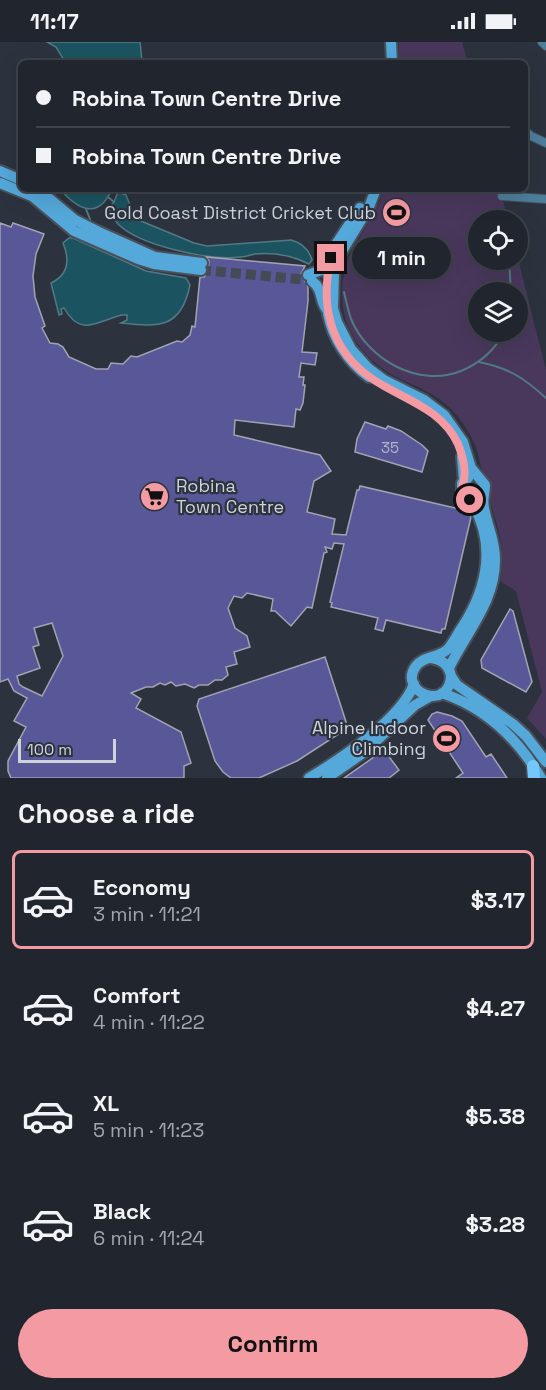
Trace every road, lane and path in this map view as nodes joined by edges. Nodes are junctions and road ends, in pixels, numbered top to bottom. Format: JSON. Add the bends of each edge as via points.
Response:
{"nodes":[{"id":1,"x":384,"y":42,"type":"edge"},
{"id":2,"x":391,"y":42,"type":"edge"},
{"id":3,"x":542,"y":42,"type":"edge"},
{"id":4,"x":546,"y":46,"type":"edge"},
{"id":5,"x":385,"y":60,"type":"edge"},
{"id":6,"x":392,"y":60,"type":"edge"},
{"id":7,"x":528,"y":134,"type":"edge"},
{"id":8,"x":546,"y":143,"type":"edge"},
{"id":9,"x":0,"y":171,"type":"edge"},
{"id":10,"x":18,"y":179,"type":"edge"},
{"id":11,"x":0,"y":183,"type":"edge"},
{"id":12,"x":18,"y":190,"type":"edge"},
{"id":13,"x":22,"y":192,"type":"edge"},
{"id":14,"x":42,"y":192,"type":"edge"},
{"id":15,"x":368,"y":192,"type":"edge"},
{"id":16,"x":375,"y":192,"type":"edge"},
{"id":17,"x":502,"y":196,"type":"dead end"},
{"id":18,"x":546,"y":199,"type":"edge"},
{"id":19,"x":329,"y":277,"type":"junction"},
{"id":20,"x":327,"y":309,"type":"junction"},
{"id":21,"x":477,"y":477,"type":"junction"},
{"id":22,"x":464,"y":481,"type":"junction"},
{"id":23,"x":482,"y":496,"type":"junction"},
{"id":24,"x":470,"y":500,"type":"junction"},
{"id":25,"x":430,"y":658,"type":"junction"},
{"id":26,"x":450,"y":672,"type":"junction"},
{"id":27,"x":414,"y":684,"type":"junction"},
{"id":28,"x":442,"y":693,"type":"junction"},
{"id":29,"x":431,"y":696,"type":"junction"},
{"id":30,"x":546,"y":762,"type":"edge"},
{"id":31,"x":533,"y":772,"type":"edge"},
{"id":32,"x":309,"y":778,"type":"edge"},
{"id":33,"x":327,"y":778,"type":"edge"},
{"id":34,"x":541,"y":778,"type":"edge"}],
"edges":[{"from":1,"to":5,"type":"street"},
{"from":2,"to":6,"type":"street"},
{"from":3,"to":4,"type":"street"},
{"from":7,"to":8,"type":"street"},
{"from":9,"to":10,"type":"street"},
{"from":11,"to":12,"type":"street"},
{"from":13,"to":14,"type":"street","via":[[74,231],[138,259],[201,267],[155,257],[108,236],[75,220]]},
{"from":15,"to":19,"type":"street","via":[[339,240]]},
{"from":16,"to":19,"type":"street"},
{"from":17,"to":18,"type":"street"},
{"from":19,"to":20,"type":"street"},
{"from":19,"to":20,"type":"street","via":[[309,279],[320,289]]},
{"from":19,"to":21,"type":"street","via":[[337,322],[356,357],[380,377],[444,415],[464,442]]},
{"from":20,"to":22,"type":"street","via":[[335,336],[356,368],[426,408],[448,430],[460,451]]},
{"from":21,"to":22,"type":"street"},
{"from":21,"to":23,"type":"street","via":[[485,485]]},
{"from":22,"to":24,"type":"street","via":[[462,493]]},
{"from":23,"to":24,"type":"street"},
{"from":23,"to":26,"type":"street","via":[[495,552],[493,584]]},
{"from":24,"to":25,"type":"street","via":[[485,540],[485,579],[476,604],[451,645]]},
{"from":25,"to":26,"type":"street","via":[[441,660]]},
{"from":25,"to":27,"type":"street","via":[[416,666]]},
{"from":26,"to":28,"type":"street","via":[[449,686]]},
{"from":26,"to":30,"type":"street","via":[[457,684],[526,736]]},
{"from":27,"to":29,"type":"street","via":[[420,693]]},
{"from":27,"to":32,"type":"street","via":[[407,699],[377,729]]},
{"from":28,"to":29,"type":"street"},
{"from":28,"to":31,"type":"street","via":[[493,721],[520,746]]},
{"from":29,"to":33,"type":"street"},
{"from":31,"to":34,"type":"street"}]}
